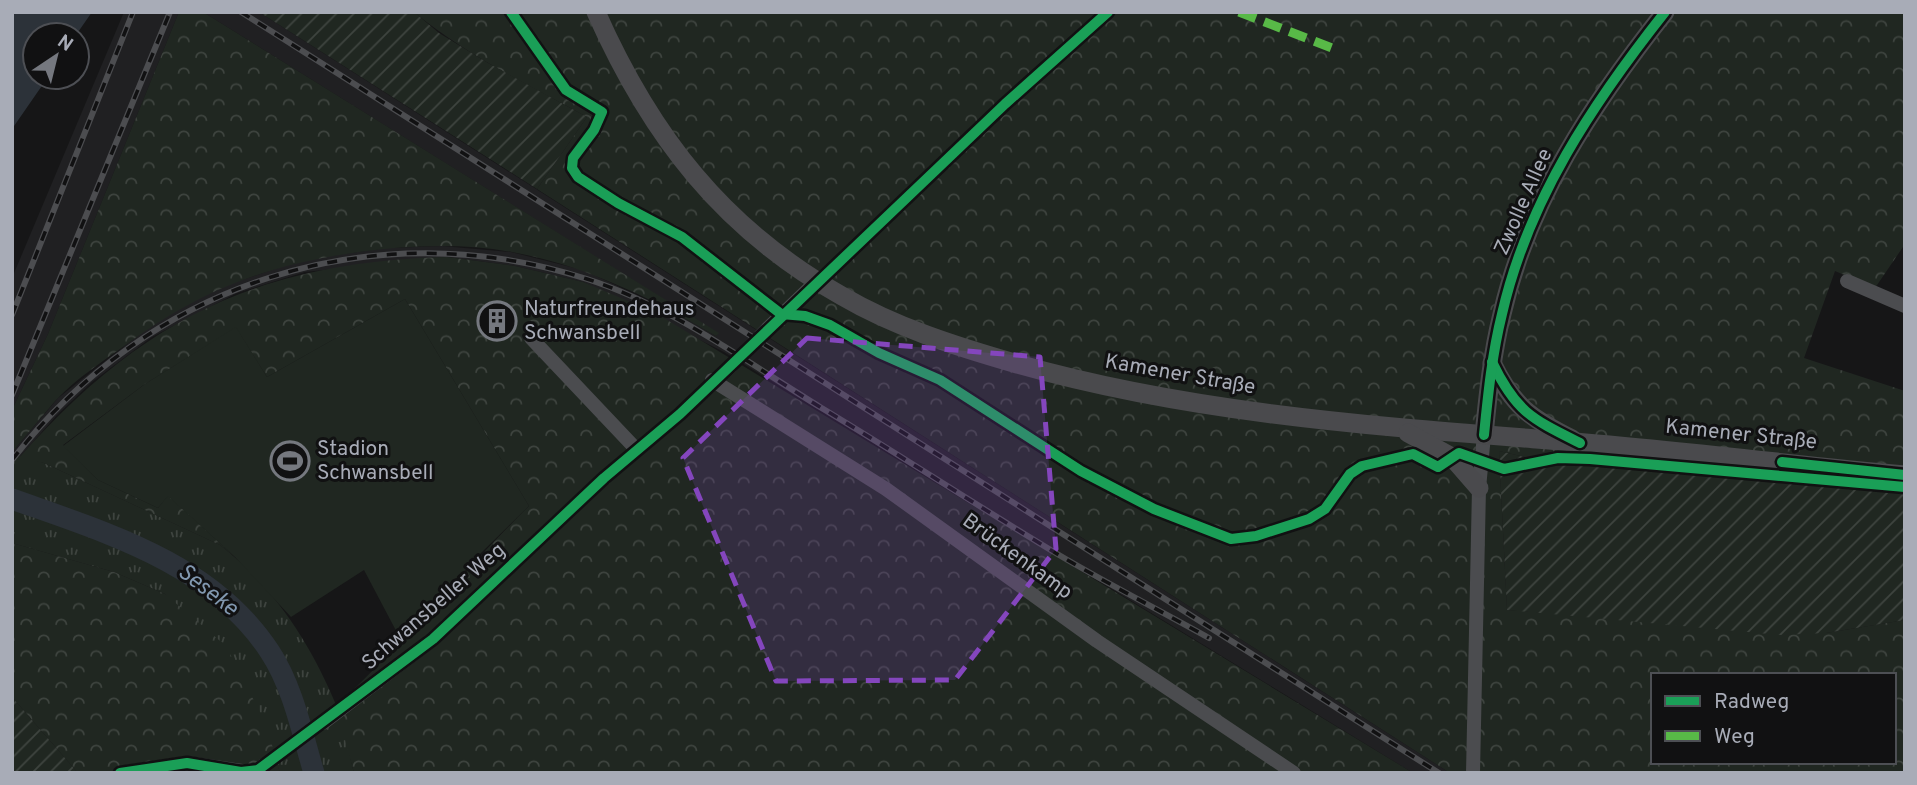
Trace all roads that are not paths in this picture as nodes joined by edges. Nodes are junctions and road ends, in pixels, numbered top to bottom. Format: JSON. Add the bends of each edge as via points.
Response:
{"nodes":[{"id":1,"x":596,"y":12,"type":"edge"},
{"id":2,"x":1665,"y":12,"type":"edge"},
{"id":3,"x":817,"y":281,"type":"junction"},
{"id":4,"x":1847,"y":281,"type":"dead end"},
{"id":5,"x":1905,"y":306,"type":"edge"},
{"id":6,"x":768,"y":328,"type":"tunnel mouth"},
{"id":7,"x":531,"y":338,"type":"dead end"},
{"id":8,"x":1492,"y":362,"type":"junction"},
{"id":9,"x":730,"y":367,"type":"tunnel mouth"},
{"id":10,"x":712,"y":380,"type":"junction"},
{"id":11,"x":1395,"y":426,"type":"junction"},
{"id":12,"x":1483,"y":435,"type":"junction"},
{"id":13,"x":1580,"y":443,"type":"junction"},
{"id":14,"x":636,"y":449,"type":"junction"},
{"id":15,"x":1905,"y":475,"type":"edge"},
{"id":16,"x":1479,"y":488,"type":"junction"},
{"id":17,"x":323,"y":723,"type":"dead end"},
{"id":18,"x":264,"y":765,"type":"dead end"},
{"id":19,"x":120,"y":773,"type":"edge"},
{"id":20,"x":1294,"y":773,"type":"edge"},
{"id":21,"x":1473,"y":773,"type":"edge"}],
"edges":[{"from":1,"to":3,"type":"main road","name":"Kamener Straße","via":[[633,88],[689,171],[726,209]]},
{"from":2,"to":8,"type":"main road","name":"Zwolle Allee","via":[[1594,107],[1550,186],[1511,281]]},
{"from":3,"to":6,"type":"street"},
{"from":3,"to":11,"type":"main road","name":"Kamener Straße","via":[[863,308],[918,331],[1043,371],[1178,400]]},
{"from":4,"to":5,"type":"street"},
{"from":7,"to":14,"type":"street"},
{"from":8,"to":12,"type":"main road","name":"Zwolle Allee"},
{"from":8,"to":13,"type":"main road","via":[[1517,406]]},
{"from":9,"to":10,"type":"street","name":"Schwansbeller Weg"},
{"from":10,"to":14,"type":"street","name":"Schwansbeller Weg","via":[[680,414]]},
{"from":10,"to":20,"type":"street","name":"Brückenkamp","via":[[886,489],[1097,641]]},
{"from":11,"to":12,"type":"main road","name":"Kamener Straße"},
{"from":11,"to":16,"type":"main road","via":[[1452,457]]},
{"from":12,"to":13,"type":"main road","name":"Kamener Straße"},
{"from":12,"to":16,"type":"street"},
{"from":13,"to":15,"type":"main road","name":"Kamener Straße"},
{"from":14,"to":17,"type":"street","name":"Schwansbeller Weg","via":[[433,639]]},
{"from":16,"to":21,"type":"street"},
{"from":18,"to":19,"type":"street","via":[[249,772],[187,763]]}]}
